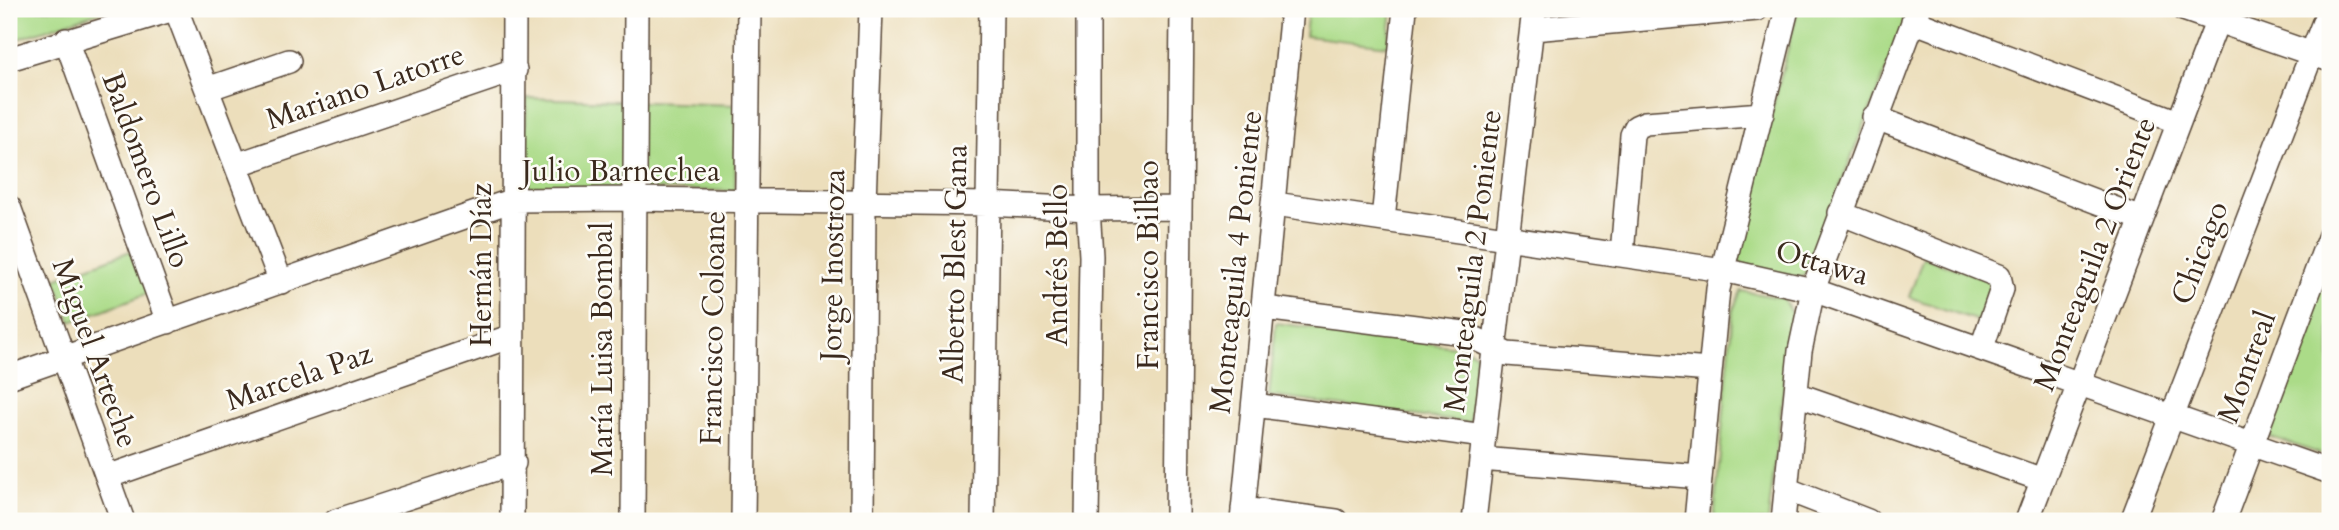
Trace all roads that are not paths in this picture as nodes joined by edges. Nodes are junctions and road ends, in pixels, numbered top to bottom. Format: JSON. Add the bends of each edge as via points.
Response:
{"nodes":[{"id":1,"x":175,"y":9,"type":"edge"},
{"id":2,"x":514,"y":9,"type":"edge"},
{"id":3,"x":636,"y":9,"type":"edge"},
{"id":4,"x":749,"y":9,"type":"edge"},
{"id":5,"x":871,"y":9,"type":"edge"},
{"id":6,"x":991,"y":9,"type":"edge"},
{"id":7,"x":1088,"y":9,"type":"edge"},
{"id":8,"x":1182,"y":9,"type":"edge"},
{"id":9,"x":1292,"y":9,"type":"edge"},
{"id":10,"x":1405,"y":9,"type":"edge"},
{"id":11,"x":1757,"y":9,"type":"edge"},
{"id":12,"x":1787,"y":9,"type":"edge"},
{"id":13,"x":2183,"y":9,"type":"edge"},
{"id":14,"x":2329,"y":9,"type":"edge"},
{"id":15,"x":1915,"y":15,"type":"edge"},
{"id":16,"x":2219,"y":15,"type":"edge"},
{"id":17,"x":1533,"y":19,"type":"edge"},
{"id":18,"x":66,"y":40,"type":"junction"},
{"id":19,"x":2321,"y":57,"type":"edge"},
{"id":20,"x":9,"y":59,"type":"edge"},
{"id":21,"x":289,"y":61,"type":"dead end"},
{"id":22,"x":514,"y":70,"type":"junction"},
{"id":23,"x":207,"y":89,"type":"junction"},
{"id":24,"x":1762,"y":114,"type":"junction"},
{"id":25,"x":1874,"y":117,"type":"junction"},
{"id":26,"x":2178,"y":122,"type":"junction"},
{"id":27,"x":236,"y":164,"type":"junction"},
{"id":28,"x":633,"y":199,"type":"junction"},
{"id":29,"x":513,"y":200,"type":"junction"},
{"id":30,"x":864,"y":202,"type":"junction"},
{"id":31,"x":746,"y":203,"type":"junction"},
{"id":32,"x":988,"y":204,"type":"junction"},
{"id":33,"x":1275,"y":204,"type":"junction"},
{"id":34,"x":9,"y":207,"type":"edge"},
{"id":35,"x":1179,"y":208,"type":"junction"},
{"id":36,"x":1088,"y":209,"type":"junction"},
{"id":37,"x":1840,"y":213,"type":"junction"},
{"id":38,"x":1383,"y":219,"type":"junction"},
{"id":39,"x":2142,"y":219,"type":"junction"},
{"id":40,"x":2330,"y":235,"type":"edge"},
{"id":41,"x":1506,"y":236,"type":"junction"},
{"id":42,"x":1622,"y":254,"type":"junction"},
{"id":43,"x":1724,"y":270,"type":"junction"},
{"id":44,"x":281,"y":282,"type":"junction"},
{"id":45,"x":1813,"y":290,"type":"junction"},
{"id":46,"x":1264,"y":308,"type":"junction"},
{"id":47,"x":168,"y":322,"type":"junction"},
{"id":48,"x":512,"y":337,"type":"junction"},
{"id":49,"x":1982,"y":347,"type":"junction"},
{"id":50,"x":1494,"y":348,"type":"junction"},
{"id":51,"x":63,"y":358,"type":"junction"},
{"id":52,"x":1710,"y":370,"type":"junction"},
{"id":53,"x":9,"y":377,"type":"edge"},
{"id":54,"x":2080,"y":383,"type":"junction"},
{"id":55,"x":1796,"y":394,"type":"junction"},
{"id":56,"x":1254,"y":405,"type":"junction"},
{"id":57,"x":2171,"y":416,"type":"junction"},
{"id":58,"x":1484,"y":436,"type":"junction"},
{"id":59,"x":2252,"y":445,"type":"junction"},
{"id":60,"x":1481,"y":459,"type":"junction"},
{"id":61,"x":514,"y":463,"type":"junction"},
{"id":62,"x":2330,"y":472,"type":"edge"},
{"id":63,"x":107,"y":477,"type":"junction"},
{"id":64,"x":1700,"y":477,"type":"junction"},
{"id":65,"x":2043,"y":480,"type":"junction"},
{"id":66,"x":1786,"y":489,"type":"junction"},
{"id":67,"x":1243,"y":515,"type":"edge"},
{"id":68,"x":123,"y":521,"type":"edge"},
{"id":69,"x":336,"y":521,"type":"edge"},
{"id":70,"x":512,"y":521,"type":"edge"},
{"id":71,"x":633,"y":521,"type":"edge"},
{"id":72,"x":743,"y":521,"type":"edge"},
{"id":73,"x":862,"y":521,"type":"edge"},
{"id":74,"x":983,"y":521,"type":"edge"},
{"id":75,"x":1087,"y":521,"type":"edge"},
{"id":76,"x":1177,"y":521,"type":"edge"},
{"id":77,"x":1336,"y":521,"type":"edge"},
{"id":78,"x":1474,"y":521,"type":"edge"},
{"id":79,"x":1696,"y":521,"type":"edge"},
{"id":80,"x":1783,"y":521,"type":"edge"},
{"id":81,"x":1868,"y":521,"type":"edge"},
{"id":82,"x":2027,"y":521,"type":"edge"},
{"id":83,"x":2133,"y":521,"type":"edge"},
{"id":84,"x":2223,"y":521,"type":"edge"}],
"edges":[{"from":1,"to":18,"type":"street"},
{"from":1,"to":23,"type":"street"},
{"from":2,"to":22,"type":"street","name":"Hernán Díaz"},
{"from":3,"to":28,"type":"street","name":"María Luisa Bombal"},
{"from":4,"to":31,"type":"street","name":"Francisco Coloane"},
{"from":5,"to":30,"type":"street","name":"Jorge Inostroza"},
{"from":6,"to":32,"type":"street","name":"Alberto Blest Gana"},
{"from":7,"to":36,"type":"street","name":"Andrés Bello"},
{"from":8,"to":35,"type":"street","name":"Francisco Bilbao"},
{"from":9,"to":33,"type":"street","name":"Monteaguila 4 Poniente"},
{"from":10,"to":38,"type":"street"},
{"from":11,"to":17,"type":"street"},
{"from":12,"to":24,"type":"street"},
{"from":13,"to":16,"type":"street"},
{"from":14,"to":19,"type":"street","name":"Chicago"},
{"from":15,"to":25,"type":"street"},
{"from":15,"to":26,"type":"street"},
{"from":16,"to":19,"type":"street"},
{"from":16,"to":26,"type":"street","name":"Monteaguila 2 Oriente"},
{"from":17,"to":41,"type":"street","name":"Monteaguila 2 Poniente"},
{"from":18,"to":20,"type":"street"},
{"from":18,"to":47,"type":"street","name":"Baldomero Lillo"},
{"from":19,"to":57,"type":"street","name":"Chicago"},
{"from":21,"to":23,"type":"street"},
{"from":22,"to":27,"type":"street","name":"Mariano Latorre"},
{"from":22,"to":29,"type":"street","name":"Hernán Díaz"},
{"from":23,"to":27,"type":"street"},
{"from":24,"to":42,"type":"street","via":[[1636,127]]},
{"from":24,"to":43,"type":"street"},
{"from":25,"to":37,"type":"street"},
{"from":25,"to":39,"type":"street"},
{"from":26,"to":39,"type":"street","name":"Monteaguila 2 Oriente"},
{"from":27,"to":44,"type":"street"},
{"from":28,"to":29,"type":"street","name":"Julio Barnechea"},
{"from":28,"to":31,"type":"street","name":"Julio Barnechea"},
{"from":28,"to":71,"type":"street","name":"María Luisa Bombal"},
{"from":29,"to":44,"type":"street","name":"Julio Barnechea"},
{"from":29,"to":48,"type":"street","name":"Hernán Díaz"},
{"from":30,"to":31,"type":"street","name":"Julio Barnechea"},
{"from":30,"to":32,"type":"street","name":"Julio Barnechea"},
{"from":30,"to":73,"type":"street","name":"Jorge Inostroza"},
{"from":31,"to":72,"type":"street","name":"Francisco Coloane"},
{"from":32,"to":36,"type":"street","name":"Julio Barnechea"},
{"from":32,"to":74,"type":"street","name":"Alberto Blest Gana"},
{"from":33,"to":38,"type":"street","name":"Ottawa"},
{"from":33,"to":46,"type":"street","name":"Monteaguila 4 Poniente"},
{"from":34,"to":51,"type":"street","name":"Miguel Arteche"},
{"from":35,"to":36,"type":"street","name":"Julio Barnechea"},
{"from":35,"to":76,"type":"street","name":"Francisco Bilbao"},
{"from":36,"to":75,"type":"street","name":"Andrés Bello"},
{"from":37,"to":45,"type":"street"},
{"from":37,"to":49,"type":"street","via":[[1999,276],[2002,289]]},
{"from":38,"to":41,"type":"street","name":"Ottawa"},
{"from":39,"to":54,"type":"street","name":"Monteaguila 2 Oriente"},
{"from":40,"to":59,"type":"street","name":"Montreal"},
{"from":41,"to":42,"type":"street","name":"Ottawa"},
{"from":41,"to":50,"type":"street","name":"Monteaguila 2 Poniente"},
{"from":42,"to":43,"type":"street","name":"Ottawa"},
{"from":43,"to":45,"type":"street","name":"Ottawa"},
{"from":43,"to":52,"type":"street"},
{"from":44,"to":47,"type":"street","name":"Julio Barnechea"},
{"from":45,"to":49,"type":"street","name":"Ottawa"},
{"from":45,"to":55,"type":"street"},
{"from":46,"to":50,"type":"street","via":[[1464,332]]},
{"from":46,"to":56,"type":"street","name":"Monteaguila 4 Poniente"},
{"from":47,"to":51,"type":"street","name":"Julio Barnechea"},
{"from":48,"to":61,"type":"street","name":"Hernán Díaz"},
{"from":48,"to":63,"type":"street","name":"Marcela Paz"},
{"from":49,"to":54,"type":"street","name":"Ottawa"},
{"from":50,"to":52,"type":"street","via":[[1507,354]]},
{"from":50,"to":58,"type":"street","name":"Monteaguila 2 Poniente"},
{"from":51,"to":53,"type":"street","name":"Julio Barnechea"},
{"from":51,"to":63,"type":"street","name":"Miguel Arteche"},
{"from":52,"to":64,"type":"street"},
{"from":54,"to":57,"type":"street","name":"Ottawa"},
{"from":54,"to":65,"type":"street","name":"Monteaguila 2 Oriente"},
{"from":55,"to":65,"type":"street"},
{"from":55,"to":66,"type":"street"},
{"from":56,"to":58,"type":"street"},
{"from":56,"to":67,"type":"street","name":"Monteaguila 4 Poniente"},
{"from":57,"to":59,"type":"street","name":"Ottawa"},
{"from":57,"to":83,"type":"street","name":"Chicago"},
{"from":58,"to":60,"type":"street","name":"Monteaguila 2 Poniente"},
{"from":59,"to":62,"type":"street","name":"Ottawa"},
{"from":59,"to":84,"type":"street","name":"Montreal"},
{"from":60,"to":64,"type":"street"},
{"from":60,"to":78,"type":"street","name":"Monteaguila 2 Poniente"},
{"from":61,"to":69,"type":"street"},
{"from":61,"to":70,"type":"street","name":"Hernán Díaz"},
{"from":63,"to":68,"type":"street","name":"Miguel Arteche"},
{"from":64,"to":79,"type":"street"},
{"from":65,"to":82,"type":"street","name":"Monteaguila 2 Oriente"},
{"from":66,"to":80,"type":"street"},
{"from":66,"to":81,"type":"street"},
{"from":67,"to":77,"type":"street"}]}
